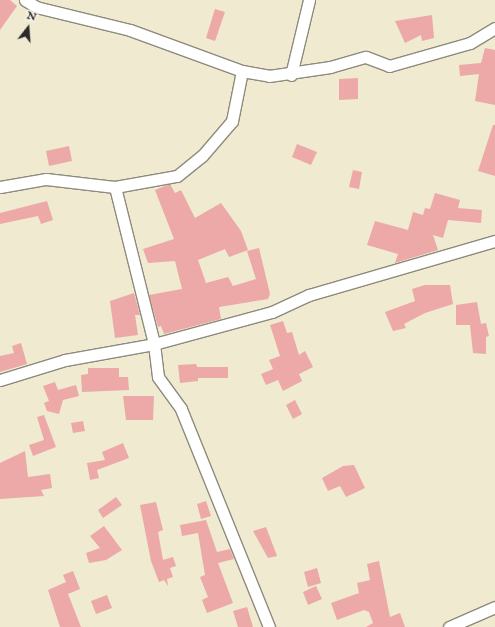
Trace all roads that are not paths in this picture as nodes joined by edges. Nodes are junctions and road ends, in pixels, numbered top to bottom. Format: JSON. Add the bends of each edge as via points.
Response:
{"nodes":[{"id":1,"x":25,"y":0,"type":"edge"},
{"id":2,"x":309,"y":0,"type":"edge"},
{"id":3,"x":495,"y":28,"type":"edge"},
{"id":4,"x":242,"y":71,"type":"junction"},
{"id":5,"x":291,"y":75,"type":"junction"},
{"id":6,"x":0,"y":187,"type":"edge"},
{"id":7,"x":115,"y":187,"type":"junction"},
{"id":8,"x":495,"y":241,"type":"edge"},
{"id":9,"x":154,"y":344,"type":"junction"},
{"id":10,"x":0,"y":380,"type":"edge"},
{"id":11,"x":493,"y":612,"type":"edge"},
{"id":12,"x":269,"y":627,"type":"edge"},
{"id":13,"x":449,"y":627,"type":"edge"}],
"edges":[{"from":1,"to":4,"type":"street","via":[[36,7],[130,30]]},
{"from":2,"to":5,"type":"street"},
{"from":3,"to":5,"type":"street","via":[[470,44],[404,63],[386,66],[366,57]]},
{"from":4,"to":5,"type":"street"},
{"from":4,"to":7,"type":"street","via":[[232,121],[202,156],[177,176]]},
{"from":6,"to":7,"type":"street","via":[[46,179]]},
{"from":7,"to":9,"type":"street"},
{"from":8,"to":9,"type":"street","via":[[309,295],[272,312]]},
{"from":9,"to":10,"type":"street","via":[[65,360]]},
{"from":9,"to":12,"type":"street","via":[[158,377],[181,409]]},
{"from":11,"to":13,"type":"street"}]}
